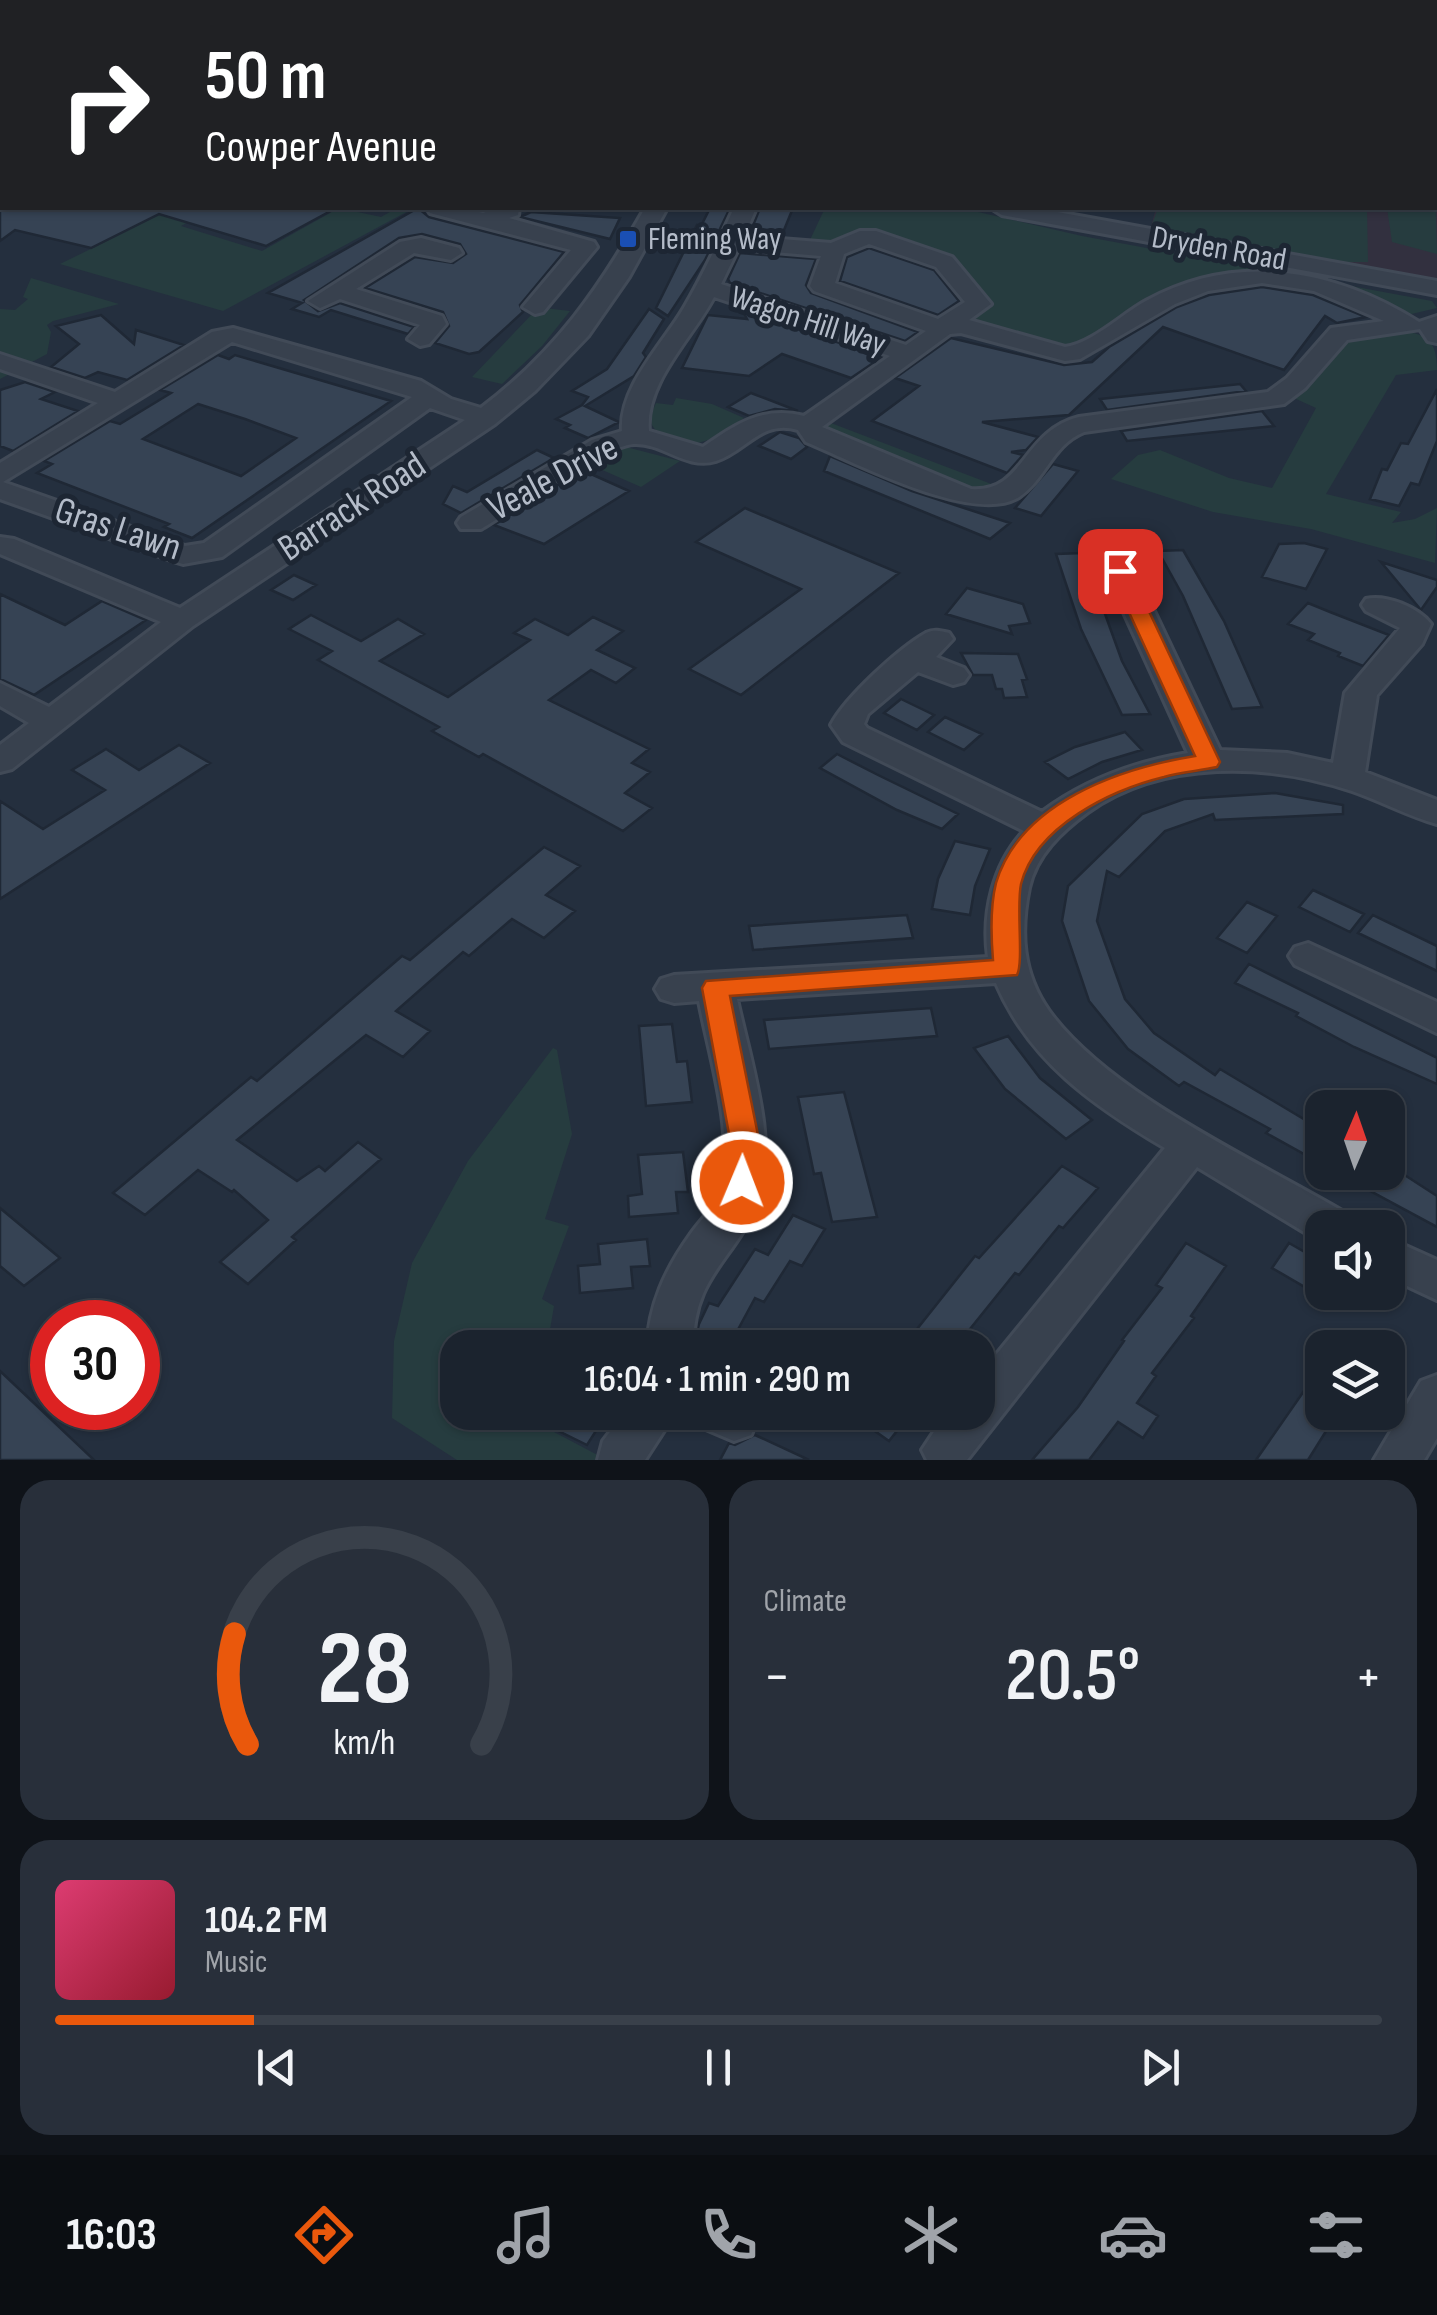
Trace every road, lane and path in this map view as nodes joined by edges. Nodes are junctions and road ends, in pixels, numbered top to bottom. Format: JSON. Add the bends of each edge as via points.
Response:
{"nodes":[{"id":1,"x":452,"y":210,"type":"edge"},
{"id":2,"x":655,"y":210,"type":"edge"},
{"id":3,"x":743,"y":210,"type":"edge"},
{"id":4,"x":1013,"y":210,"type":"edge"},
{"id":5,"x":503,"y":217,"type":"edge"},
{"id":6,"x":730,"y":242,"type":"junction"},
{"id":7,"x":834,"y":250,"type":"junction"},
{"id":8,"x":1437,"y":288,"type":"edge"},
{"id":9,"x":702,"y":296,"type":"junction"},
{"id":10,"x":574,"y":299,"type":"dead end"},
{"id":11,"x":1428,"y":327,"type":"edge"},
{"id":12,"x":940,"y":328,"type":"junction"},
{"id":13,"x":420,"y":339,"type":"dead end"},
{"id":14,"x":0,"y":361,"type":"edge"},
{"id":15,"x":901,"y":361,"type":"junction"},
{"id":16,"x":428,"y":396,"type":"junction"},
{"id":17,"x":118,"y":401,"type":"junction"},
{"id":18,"x":486,"y":418,"type":"junction"},
{"id":19,"x":808,"y":425,"type":"junction"},
{"id":20,"x":636,"y":435,"type":"junction"},
{"id":21,"x":0,"y":475,"type":"edge"},
{"id":22,"x":0,"y":490,"type":"edge"},
{"id":23,"x":471,"y":523,"type":"dead end"},
{"id":24,"x":4,"y":545,"type":"dead end"},
{"id":25,"x":1120,"y":571,"type":"dead end"},
{"id":26,"x":1377,"y":605,"type":"dead end"},
{"id":27,"x":182,"y":620,"type":"junction"},
{"id":28,"x":953,"y":676,"type":"dead end"},
{"id":29,"x":0,"y":693,"type":"edge"},
{"id":30,"x":52,"y":722,"type":"junction"},
{"id":31,"x":0,"y":761,"type":"edge"},
{"id":32,"x":1209,"y":762,"type":"junction"},
{"id":33,"x":1347,"y":777,"type":"junction"},
{"id":34,"x":1437,"y":813,"type":"edge"},
{"id":35,"x":1045,"y":827,"type":"junction"},
{"id":36,"x":1308,"y":956,"type":"dead end"},
{"id":37,"x":1007,"y":969,"type":"junction"},
{"id":38,"x":1437,"y":1020,"type":"edge"},
{"id":39,"x":1192,"y":1144,"type":"junction"},
{"id":40,"x":1305,"y":1211,"type":"edge"},
{"id":41,"x":1405,"y":1265,"type":"edge"},
{"id":42,"x":1437,"y":1281,"type":"edge"},
{"id":43,"x":669,"y":1330,"type":"edge"},
{"id":44,"x":995,"y":1390,"type":"edge"},
{"id":45,"x":1437,"y":1396,"type":"edge"},
{"id":46,"x":640,"y":1430,"type":"edge"},
{"id":47,"x":962,"y":1430,"type":"edge"},
{"id":48,"x":946,"y":1450,"type":"dead end"},
{"id":49,"x":620,"y":1456,"type":"dead end"},
{"id":50,"x":1398,"y":1460,"type":"edge"}],
"edges":[{"from":1,"to":5,"type":"street"},
{"from":2,"to":18,"type":"street","name":"Barrack Road","via":[[579,331]]},
{"from":3,"to":6,"type":"street"},
{"from":4,"to":8,"type":"street","name":"Dryden Road"},
{"from":5,"to":10,"type":"street","via":[[586,248],[540,300]]},
{"from":5,"to":13,"type":"street","via":[[458,257],[408,247],[329,295],[432,320]]},
{"from":6,"to":7,"type":"street"},
{"from":6,"to":9,"type":"street"},
{"from":7,"to":12,"type":"street","via":[[822,286]]},
{"from":7,"to":12,"type":"street","via":[[868,236],[951,266],[978,304]]},
{"from":9,"to":15,"type":"street","name":"Wagon Hill Way"},
{"from":9,"to":20,"type":"street","via":[[646,389]]},
{"from":11,"to":12,"type":"street","via":[[1320,283],[1246,278],[1166,300],[1080,352],[962,326]]},
{"from":11,"to":19,"type":"street","via":[[1340,333],[1275,400],[1078,425],[1058,434],[1013,488],[990,500],[966,497],[815,436]]},
{"from":12,"to":15,"type":"street"},
{"from":14,"to":17,"type":"street"},
{"from":15,"to":19,"type":"street"},
{"from":16,"to":17,"type":"street","name":"Gras Lawn","via":[[227,335]]},
{"from":16,"to":18,"type":"street","name":"Gras Lawn"},
{"from":16,"to":22,"type":"street","name":"Gras Lawn","via":[[212,551],[183,555]]},
{"from":17,"to":21,"type":"street","name":"Gras Lawn"},
{"from":18,"to":27,"type":"street","name":"Barrack Road"},
{"from":19,"to":20,"type":"street","via":[[767,419],[700,456]]},
{"from":20,"to":23,"type":"street","name":"Veale Drive","via":[[601,446]]},
{"from":24,"to":27,"type":"street"},
{"from":25,"to":32,"type":"street"},
{"from":26,"to":33,"type":"street","via":[[1416,624],[1361,692]]},
{"from":27,"to":30,"type":"street","name":"Barrack Road"},
{"from":28,"to":35,"type":"street","via":[[925,648],[855,710],[847,726]]},
{"from":29,"to":30,"type":"street"},
{"from":30,"to":31,"type":"street","name":"Barrack Road"},
{"from":32,"to":33,"type":"street","via":[[1266,762]]},
{"from":32,"to":35,"type":"street","via":[[1106,788]]},
{"from":33,"to":34,"type":"street"},
{"from":35,"to":37,"type":"street","via":[[1009,883]]},
{"from":36,"to":38,"type":"street"},
{"from":37,"to":39,"type":"street","via":[[1036,1023],[1064,1056],[1127,1106]]},
{"from":37,"to":43,"type":"street","via":[[695,989],[746,1145],[729,1216],[677,1292]]},
{"from":39,"to":40,"type":"street"},
{"from":39,"to":44,"type":"street"},
{"from":41,"to":42,"type":"street"},
{"from":45,"to":50,"type":"street"},
{"from":46,"to":49,"type":"street"},
{"from":47,"to":48,"type":"street"}]}
